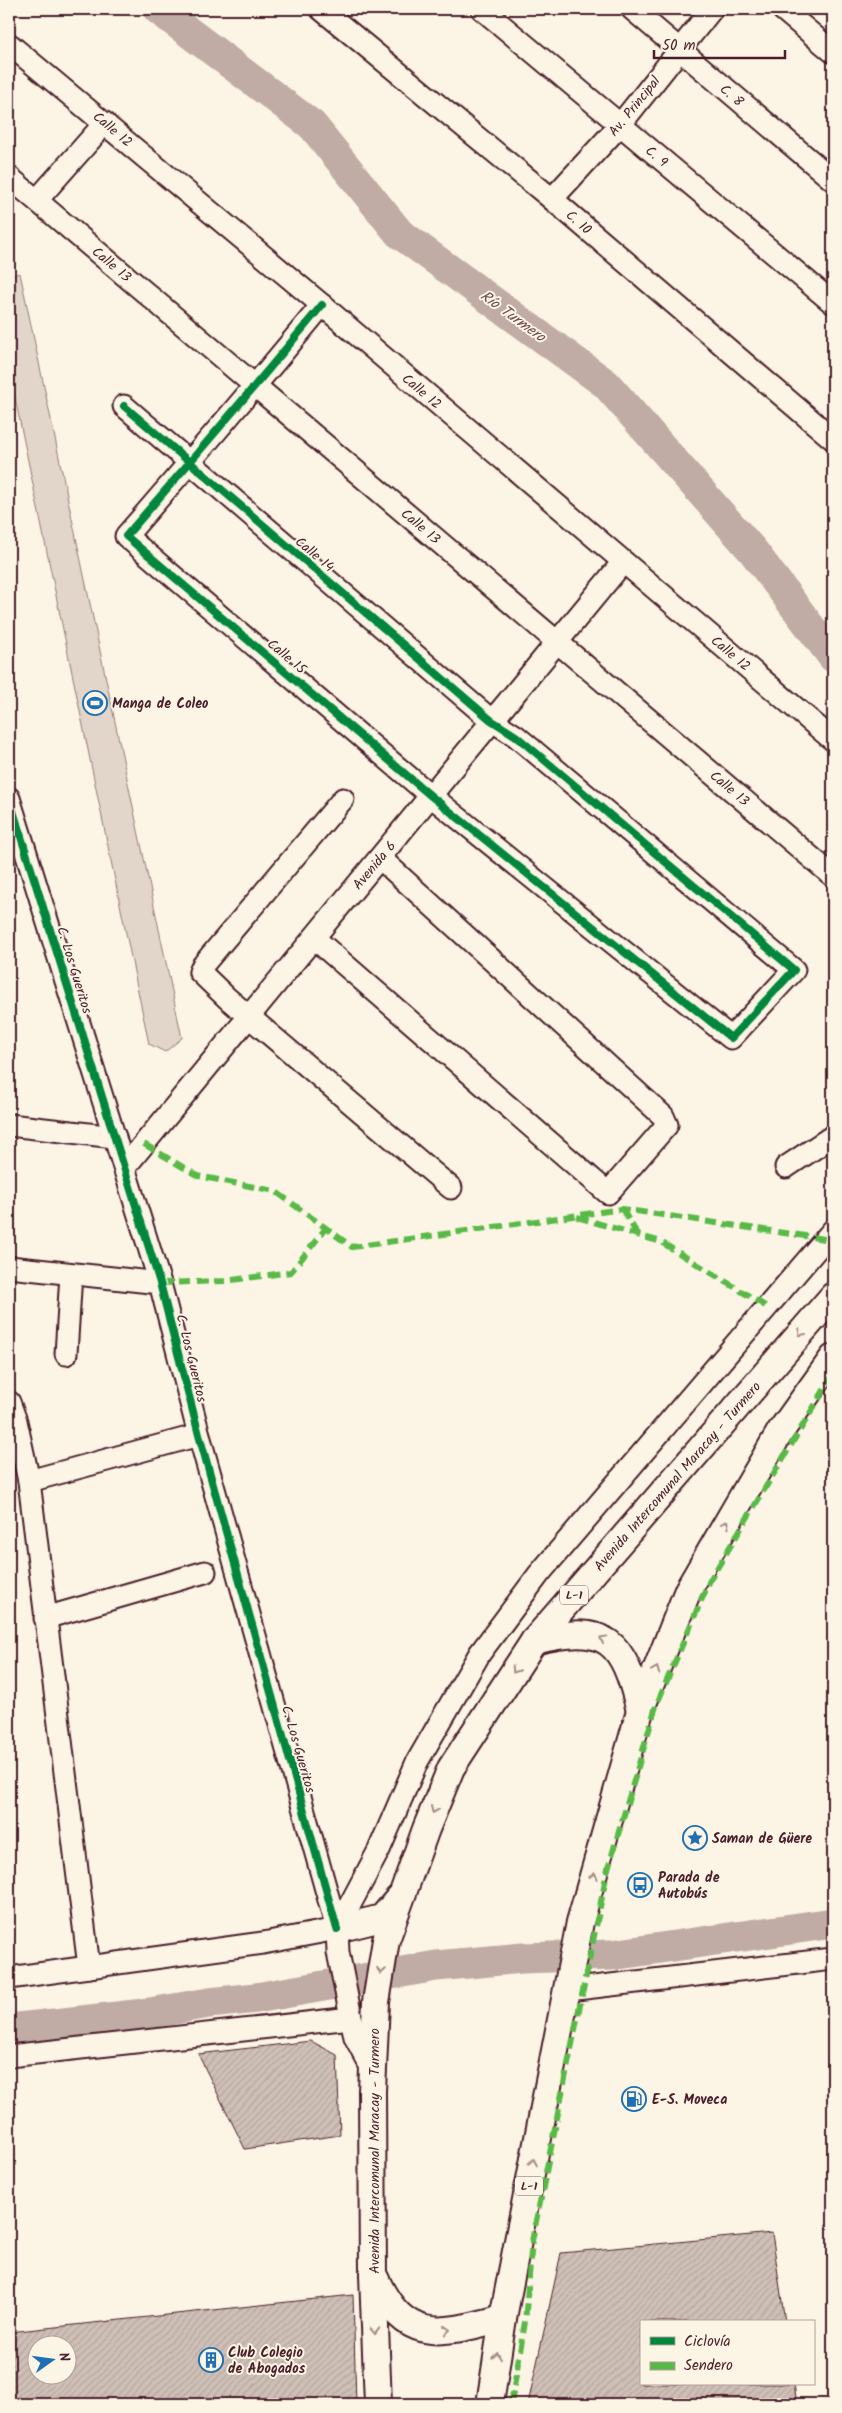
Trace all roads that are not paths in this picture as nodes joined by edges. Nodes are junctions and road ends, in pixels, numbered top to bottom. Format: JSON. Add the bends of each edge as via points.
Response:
{"nodes":[{"id":1,"x":321,"y":9,"type":"edge"},
{"id":2,"x":482,"y":9,"type":"edge"},
{"id":3,"x":632,"y":9,"type":"edge"},
{"id":4,"x":712,"y":9,"type":"edge"},
{"id":5,"x":782,"y":9,"type":"edge"},
{"id":6,"x":9,"y":44,"type":"edge"},
{"id":7,"x":678,"y":49,"type":"junction"},
{"id":8,"x":833,"y":52,"type":"edge"},
{"id":9,"x":105,"y":123,"type":"junction"},
{"id":10,"x":620,"y":125,"type":"junction"},
{"id":11,"x":9,"y":177,"type":"edge"},
{"id":12,"x":833,"y":180,"type":"edge"},
{"id":13,"x":552,"y":199,"type":"junction"},
{"id":14,"x":37,"y":200,"type":"junction"},
{"id":15,"x":833,"y":303,"type":"edge"},
{"id":16,"x":322,"y":305,"type":"junction"},
{"id":17,"x":256,"y":386,"type":"junction"},
{"id":18,"x":124,"y":406,"type":"dead end"},
{"id":19,"x":833,"y":440,"type":"edge"},
{"id":20,"x":190,"y":463,"type":"junction"},
{"id":21,"x":623,"y":562,"type":"junction"},
{"id":22,"x":558,"y":642,"type":"junction"},
{"id":23,"x":491,"y":720,"type":"junction"},
{"id":24,"x":833,"y":740,"type":"edge"},
{"id":25,"x":431,"y":796,"type":"junction"},
{"id":26,"x":9,"y":798,"type":"edge"},
{"id":27,"x":343,"y":799,"type":"dead end"},
{"id":28,"x":380,"y":858,"type":"junction"},
{"id":29,"x":833,"y":876,"type":"edge"},
{"id":30,"x":314,"y":938,"type":"junction"},
{"id":31,"x":249,"y":1017,"type":"junction"},
{"id":32,"x":9,"y":1125,"type":"edge"},
{"id":33,"x":833,"y":1136,"type":"edge"},
{"id":34,"x":115,"y":1137,"type":"junction"},
{"id":35,"x":125,"y":1167,"type":"junction"},
{"id":36,"x":786,"y":1167,"type":"dead end"},
{"id":37,"x":450,"y":1188,"type":"dead end"},
{"id":38,"x":833,"y":1230,"type":"edge"},
{"id":39,"x":9,"y":1267,"type":"edge"},
{"id":40,"x":71,"y":1274,"type":"junction"},
{"id":41,"x":160,"y":1283,"type":"junction"},
{"id":42,"x":833,"y":1296,"type":"edge"},
{"id":43,"x":66,"y":1354,"type":"dead end"},
{"id":44,"x":833,"y":1358,"type":"edge"},
{"id":45,"x":9,"y":1402,"type":"edge"},
{"id":46,"x":199,"y":1436,"type":"junction"},
{"id":47,"x":29,"y":1481,"type":"junction"},
{"id":48,"x":206,"y":1572,"type":"dead end"},
{"id":49,"x":45,"y":1618,"type":"junction"},
{"id":50,"x":534,"y":1640,"type":"junction"},
{"id":51,"x":640,"y":1711,"type":"junction"},
{"id":52,"x":400,"y":1897,"type":"junction"},
{"id":53,"x":338,"y":1941,"type":"junction"},
{"id":54,"x":833,"y":1959,"type":"edge"},
{"id":55,"x":89,"y":1967,"type":"junction"},
{"id":56,"x":9,"y":1978,"type":"edge"},
{"id":57,"x":569,"y":1979,"type":"junction"},
{"id":58,"x":350,"y":2011,"type":"junction"},
{"id":59,"x":9,"y":2056,"type":"edge"},
{"id":60,"x":372,"y":2069,"type":"junction"},
{"id":61,"x":373,"y":2275,"type":"junction"},
{"id":62,"x":503,"y":2318,"type":"junction"},
{"id":63,"x":378,"y":2404,"type":"edge"},
{"id":64,"x":490,"y":2404,"type":"edge"}],
"edges":[{"from":1,"to":13,"type":"street","name":"C. 10"},
{"from":2,"to":10,"type":"street","name":"C. 9"},
{"from":3,"to":7,"type":"street","name":"C. 8"},
{"from":4,"to":7,"type":"street","name":"Av. Principal"},
{"from":5,"to":8,"type":"street"},
{"from":6,"to":9,"type":"street","name":"Calle 12"},
{"from":7,"to":10,"type":"street","name":"Av. Principal"},
{"from":7,"to":12,"type":"street","name":"C. 8"},
{"from":9,"to":14,"type":"street"},
{"from":9,"to":16,"type":"street","name":"Calle 12"},
{"from":10,"to":13,"type":"street","name":"Av. Principal"},
{"from":10,"to":15,"type":"street","name":"C. 9"},
{"from":11,"to":14,"type":"street","name":"Calle 13"},
{"from":13,"to":19,"type":"street","name":"C. 10"},
{"from":14,"to":17,"type":"street","name":"Calle 13"},
{"from":16,"to":17,"type":"street"},
{"from":16,"to":21,"type":"street","name":"Calle 12"},
{"from":17,"to":20,"type":"street"},
{"from":17,"to":22,"type":"street","name":"Calle 13"},
{"from":18,"to":20,"type":"street","name":"Calle 14"},
{"from":20,"to":23,"type":"street","name":"Calle 14"},
{"from":20,"to":25,"type":"street","name":"Calle 15","via":[[126,536]]},
{"from":21,"to":22,"type":"street","name":"Avenida 6"},
{"from":21,"to":24,"type":"street","name":"Calle 12"},
{"from":22,"to":23,"type":"street","name":"Avenida 6"},
{"from":22,"to":29,"type":"street","name":"Calle 13"},
{"from":23,"to":25,"type":"street","name":"Avenida 6"},
{"from":23,"to":25,"type":"street","name":"Calle 14","via":[[516,736],[794,970],[731,1038]]},
{"from":25,"to":28,"type":"street","name":"Avenida 6"},
{"from":26,"to":34,"type":"street","name":"C. Los Gueritos"},
{"from":27,"to":31,"type":"street","via":[[203,965],[200,972],[204,978]]},
{"from":28,"to":30,"type":"street","name":"Avenida 6"},
{"from":28,"to":30,"type":"street","via":[[663,1116],[667,1125],[608,1193]]},
{"from":30,"to":31,"type":"street","name":"Avenida 6"},
{"from":31,"to":35,"type":"street","name":"Avenida 6"},
{"from":31,"to":37,"type":"street"},
{"from":32,"to":34,"type":"street"},
{"from":33,"to":36,"type":"street"},
{"from":34,"to":35,"type":"street","name":"C. Los Gueritos"},
{"from":35,"to":41,"type":"street","name":"C. Los Gueritos"},
{"from":38,"to":53,"type":"street","via":[[539,1574],[480,1653],[417,1762]]},
{"from":39,"to":40,"type":"street"},
{"from":40,"to":41,"type":"street"},
{"from":40,"to":43,"type":"street"},
{"from":41,"to":46,"type":"street","name":"C. Los Gueritos"},
{"from":42,"to":50,"type":"main road","name":"Avenida Intercomunal Maracay - Turmero","number":"L-1","one_way":true},
{"from":51,"to":44,"type":"main road","number":"L-1","one_way":true,"via":[[688,1590],[780,1432]]},
{"from":45,"to":47,"type":"street"},
{"from":46,"to":47,"type":"street"},
{"from":46,"to":53,"type":"street","name":"C. Los Gueritos"},
{"from":47,"to":49,"type":"street"},
{"from":48,"to":49,"type":"street"},
{"from":49,"to":55,"type":"street"},
{"from":51,"to":50,"type":"main road","one_way":true,"via":[[632,1676],[614,1645],[592,1634],[560,1634]]},
{"from":50,"to":52,"type":"main road","name":"Avenida Intercomunal Maracay - Turmero","number":"L-1","one_way":true,"via":[[451,1768]]},
{"from":57,"to":51,"type":"main road","number":"L-1","one_way":true,"via":[[580,1922]]},
{"from":52,"to":53,"type":"main road","via":[[382,1918]]},
{"from":52,"to":60,"type":"main road","name":"Avenida Intercomunal Maracay - Turmero","number":"L-1","one_way":true,"via":[[386,1940],[376,2002]]},
{"from":53,"to":55,"type":"street","via":[[263,1943]]},
{"from":53,"to":58,"type":"street","name":"C. Los Gueritos"},
{"from":54,"to":57,"type":"street"},
{"from":55,"to":56,"type":"street"},
{"from":62,"to":57,"type":"main road","number":"L-1","one_way":true},
{"from":58,"to":59,"type":"street"},
{"from":58,"to":60,"type":"street","name":"C. Los Gueritos","via":[[356,2037]]},
{"from":60,"to":61,"type":"main road","name":"Avenida Intercomunal Maracay - Turmero","number":"L-1"},
{"from":61,"to":62,"type":"main road","one_way":true,"via":[[384,2300],[406,2323],[428,2331],[461,2329]]},
{"from":61,"to":63,"type":"main road","name":"Avenida Intercomunal Maracay - Turmero","number":"L-1","one_way":true},
{"from":64,"to":62,"type":"main road","number":"L-1","one_way":true}]}
